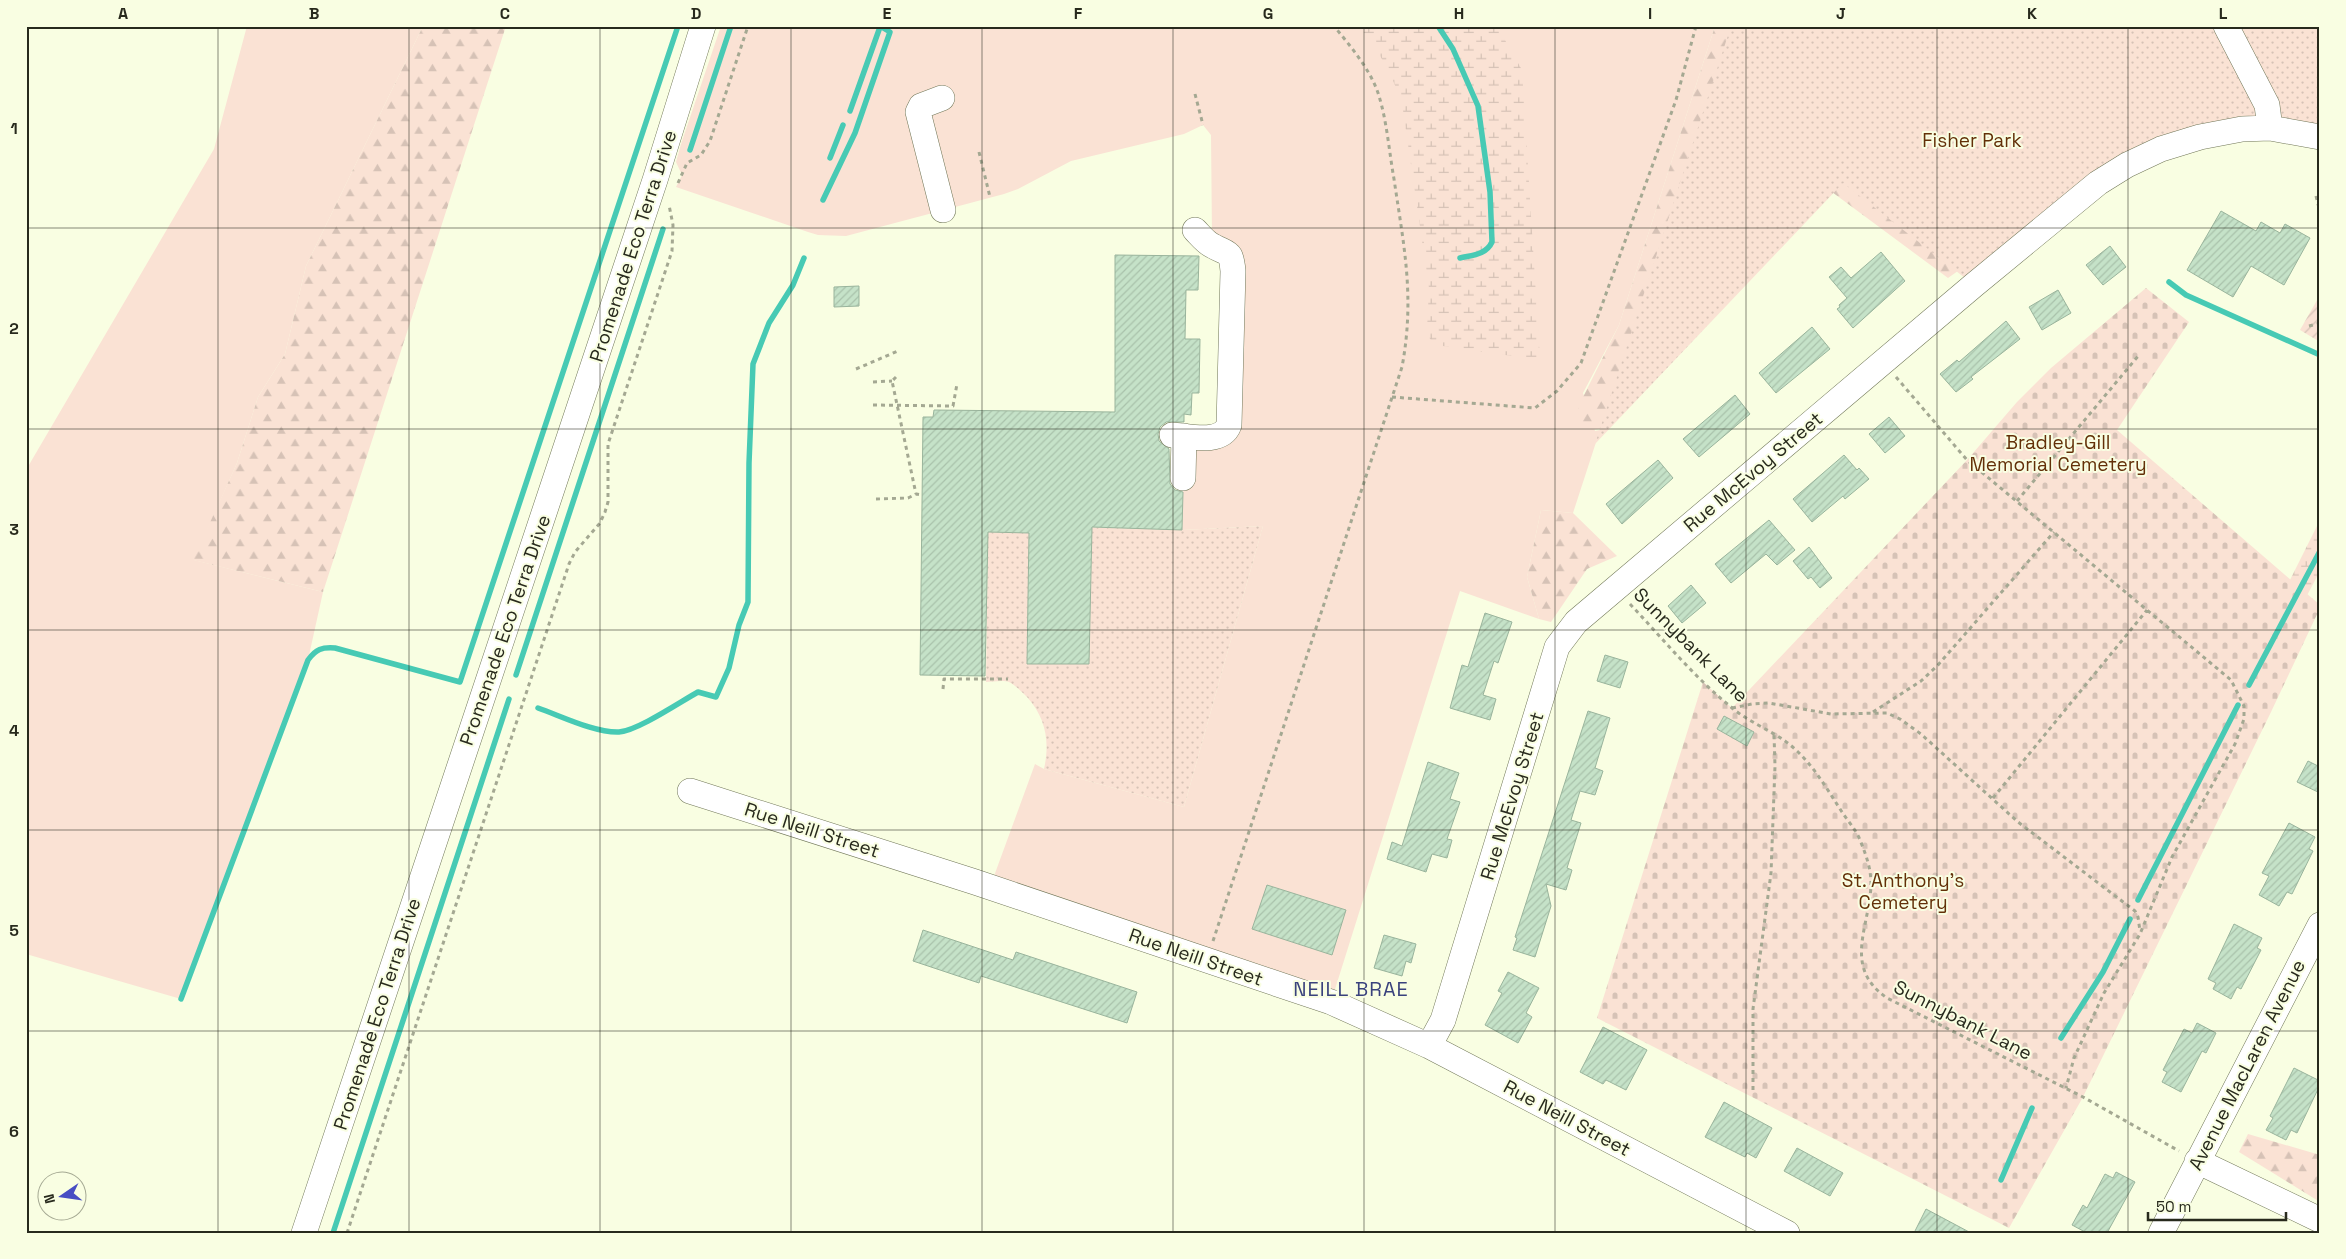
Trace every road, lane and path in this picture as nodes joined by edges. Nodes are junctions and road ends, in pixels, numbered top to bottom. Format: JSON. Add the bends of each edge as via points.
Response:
{"nodes":[{"id":1,"x":703,"y":26,"type":"edge"},
{"id":2,"x":748,"y":26,"type":"edge"},
{"id":3,"x":1334,"y":26,"type":"edge"},
{"id":4,"x":1696,"y":26,"type":"edge"},
{"id":5,"x":2226,"y":26,"type":"edge"},
{"id":6,"x":1194,"y":94,"type":"dead end"},
{"id":7,"x":942,"y":98,"type":"dead end"},
{"id":8,"x":1204,"y":125,"type":"dead end"},
{"id":9,"x":2270,"y":128,"type":"junction"},
{"id":10,"x":2320,"y":137,"type":"edge"},
{"id":11,"x":979,"y":152,"type":"dead end"},
{"id":12,"x":682,"y":175,"type":"dead end"},
{"id":13,"x":2316,"y":196,"type":"dead end"},
{"id":14,"x":990,"y":197,"type":"dead end"},
{"id":15,"x":669,"y":204,"type":"dead end"},
{"id":16,"x":943,"y":210,"type":"dead end"},
{"id":17,"x":2320,"y":212,"type":"edge"},
{"id":18,"x":1195,"y":230,"type":"dead end"},
{"id":19,"x":2320,"y":323,"type":"edge"},
{"id":20,"x":2309,"y":326,"type":"dead end"},
{"id":21,"x":898,"y":351,"type":"dead end"},
{"id":22,"x":2139,"y":355,"type":"dead end"},
{"id":23,"x":1883,"y":362,"type":"junction"},
{"id":24,"x":856,"y":369,"type":"dead end"},
{"id":25,"x":896,"y":377,"type":"dead end"},
{"id":26,"x":892,"y":381,"type":"junction"},
{"id":27,"x":873,"y":382,"type":"dead end"},
{"id":28,"x":957,"y":384,"type":"dead end"},
{"id":29,"x":1392,"y":398,"type":"junction"},
{"id":30,"x":873,"y":405,"type":"dead end"},
{"id":31,"x":897,"y":406,"type":"junction"},
{"id":32,"x":1183,"y":478,"type":"dead end"},
{"id":33,"x":916,"y":494,"type":"junction"},
{"id":34,"x":922,"y":495,"type":"dead end"},
{"id":35,"x":876,"y":499,"type":"dead end"},
{"id":36,"x":2017,"y":501,"type":"junction"},
{"id":37,"x":2054,"y":532,"type":"junction"},
{"id":38,"x":1616,"y":588,"type":"junction"},
{"id":39,"x":2147,"y":610,"type":"junction"},
{"id":40,"x":1008,"y":679,"type":"dead end"},
{"id":41,"x":943,"y":689,"type":"dead end"},
{"id":42,"x":1732,"y":708,"type":"junction"},
{"id":43,"x":1872,"y":712,"type":"junction"},
{"id":44,"x":1774,"y":733,"type":"junction"},
{"id":45,"x":690,"y":791,"type":"dead end"},
{"id":46,"x":1993,"y":798,"type":"junction"},
{"id":47,"x":2320,"y":925,"type":"edge"},
{"id":48,"x":2140,"y":934,"type":"junction"},
{"id":49,"x":1207,"y":961,"type":"junction"},
{"id":50,"x":1430,"y":1046,"type":"junction"},
{"id":51,"x":2066,"y":1088,"type":"junction"},
{"id":52,"x":1753,"y":1090,"type":"dead end"},
{"id":53,"x":2197,"y":1161,"type":"junction"},
{"id":54,"x":2320,"y":1220,"type":"edge"},
{"id":55,"x":304,"y":1233,"type":"edge"},
{"id":56,"x":347,"y":1233,"type":"edge"},
{"id":57,"x":1787,"y":1233,"type":"edge"},
{"id":58,"x":2161,"y":1233,"type":"edge"}],
"edges":[{"from":1,"to":55,"type":"street","name":"Promenade Eco Terra Drive","via":[[655,180]]},
{"from":2,"to":12,"type":"path","via":[[710,141],[701,155],[687,163]]},
{"from":3,"to":29,"type":"path","via":[[1362,63],[1379,95],[1395,186],[1408,272],[1409,312],[1402,367]]},
{"from":4,"to":29,"type":"path","via":[[1676,100],[1581,363],[1557,391],[1535,408]]},
{"from":5,"to":9,"type":"street","via":[[2267,105]]},
{"from":6,"to":8,"type":"path"},
{"from":7,"to":16,"type":"street","via":[[921,106],[918,112]]},
{"from":9,"to":10,"type":"street","name":"Rue McEvoy Street"},
{"from":9,"to":23,"type":"street","name":"Rue McEvoy Street","via":[[2242,129],[2200,137],[2161,149],[2127,165],[2098,183]]},
{"from":11,"to":14,"type":"path"},
{"from":13,"to":17,"type":"path"},
{"from":15,"to":56,"type":"path","via":[[673,225],[672,251],[608,444],[608,502],[605,512],[569,564]]},
{"from":18,"to":32,"type":"street","via":[[1232,258],[1229,424],[1227,430],[1211,437],[1178,435]]},
{"from":19,"to":20,"type":"path"},
{"from":21,"to":24,"type":"path"},
{"from":22,"to":36,"type":"path"},
{"from":23,"to":36,"type":"path","via":[[1967,460]]},
{"from":23,"to":38,"type":"street","name":"Rue McEvoy Street"},
{"from":25,"to":26,"type":"path"},
{"from":26,"to":27,"type":"path"},
{"from":26,"to":31,"type":"path"},
{"from":28,"to":31,"type":"path","via":[[953,406]]},
{"from":29,"to":49,"type":"path"},
{"from":30,"to":31,"type":"path"},
{"from":31,"to":33,"type":"path"},
{"from":33,"to":34,"type":"path"},
{"from":33,"to":35,"type":"path","via":[[908,498]]},
{"from":36,"to":37,"type":"path"},
{"from":37,"to":39,"type":"path"},
{"from":37,"to":43,"type":"path","via":[[1921,682]]},
{"from":38,"to":42,"type":"path","name":"Sunnybank Lane","via":[[1703,682]]},
{"from":38,"to":50,"type":"street","name":"Rue McEvoy Street","via":[[1576,622],[1557,648],[1443,1020]]},
{"from":39,"to":46,"type":"path"},
{"from":39,"to":48,"type":"path","via":[[2231,680],[2244,706],[2244,719],[2235,744],[2172,857]]},
{"from":40,"to":41,"type":"path","via":[[944,679]]},
{"from":42,"to":43,"type":"path","via":[[1769,703],[1831,714]]},
{"from":42,"to":44,"type":"path","name":"Sunnybank Lane"},
{"from":43,"to":46,"type":"path","via":[[1887,713],[1910,725]]},
{"from":44,"to":51,"type":"path","name":"Sunnybank Lane","via":[[1812,766],[1859,837],[1871,870],[1862,966],[1876,990]]},
{"from":44,"to":52,"type":"path","via":[[1771,873],[1753,1009]]},
{"from":45,"to":49,"type":"street","name":"Rue Neill Street","via":[[975,882]]},
{"from":46,"to":48,"type":"path","via":[[2040,840],[2135,911]]},
{"from":47,"to":53,"type":"street","name":"Avenue MacLaren Avenue"},
{"from":48,"to":51,"type":"path","via":[[2104,993],[2074,1058]]},
{"from":49,"to":50,"type":"street","name":"Rue Neill Street","via":[[1331,1002]]},
{"from":50,"to":57,"type":"street","name":"Rue Neill Street"},
{"from":51,"to":53,"type":"path","name":"Sunnybank Lane"},
{"from":53,"to":54,"type":"street"},
{"from":53,"to":58,"type":"street","name":"Avenue MacLaren Avenue"}]}
